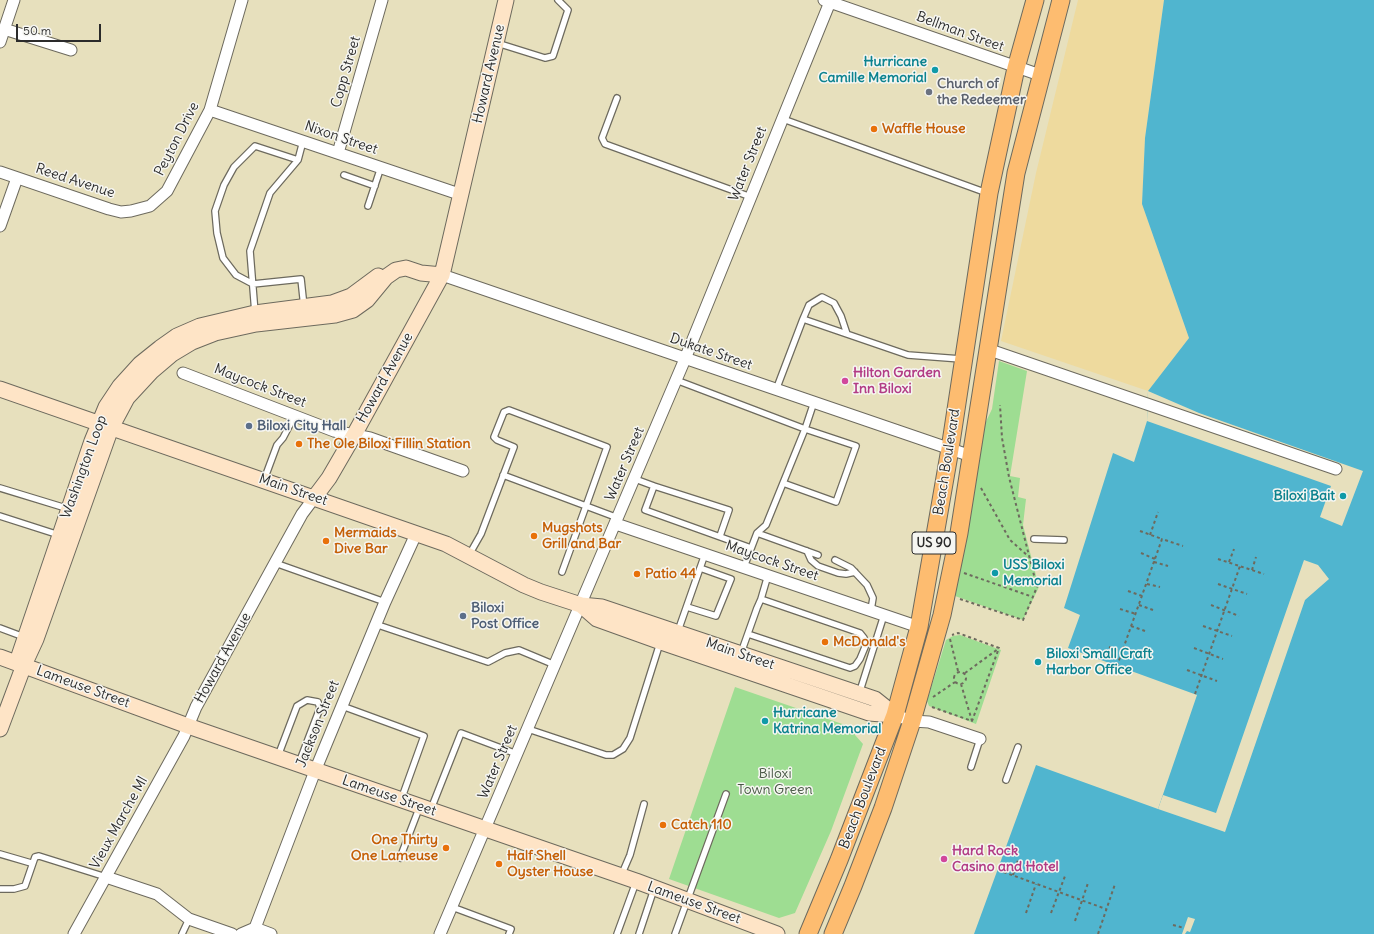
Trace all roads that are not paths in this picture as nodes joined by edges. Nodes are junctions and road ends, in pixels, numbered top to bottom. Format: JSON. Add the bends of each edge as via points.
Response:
{"nodes":[{"id":1,"x":14,"y":0,"type":"edge"},
{"id":2,"x":242,"y":0,"type":"edge"},
{"id":3,"x":382,"y":0,"type":"edge"},
{"id":4,"x":506,"y":0,"type":"edge"},
{"id":5,"x":558,"y":0,"type":"edge"},
{"id":6,"x":1035,"y":0,"type":"edge"},
{"id":7,"x":1060,"y":0,"type":"edge"},
{"id":8,"x":827,"y":1,"type":"edge"},
{"id":9,"x":4,"y":29,"type":"junction"},
{"id":10,"x":0,"y":42,"type":"edge"},
{"id":11,"x":496,"y":43,"type":"junction"},
{"id":12,"x":72,"y":50,"type":"dead end"},
{"id":13,"x":1016,"y":68,"type":"junction"},
{"id":14,"x":1040,"y":75,"type":"junction"},
{"id":15,"x":617,"y":98,"type":"dead end"},
{"id":16,"x":210,"y":110,"type":"junction"},
{"id":17,"x":783,"y":119,"type":"junction"},
{"id":18,"x":303,"y":141,"type":"junction"},
{"id":19,"x":338,"y":153,"type":"junction"},
{"id":20,"x":298,"y":160,"type":"junction"},
{"id":21,"x":381,"y":168,"type":"junction"},
{"id":22,"x":0,"y":172,"type":"edge"},
{"id":23,"x":344,"y":175,"type":"dead end"},
{"id":24,"x":18,"y":178,"type":"junction"},
{"id":25,"x":375,"y":186,"type":"junction"},
{"id":26,"x":989,"y":193,"type":"junction"},
{"id":27,"x":462,"y":195,"type":"junction"},
{"id":28,"x":751,"y":197,"type":"junction"},
{"id":29,"x":368,"y":206,"type":"dead end"},
{"id":30,"x":141,"y":209,"type":"joint"},
{"id":31,"x":0,"y":226,"type":"edge"},
{"id":32,"x":442,"y":275,"type":"junction"},
{"id":33,"x":253,"y":284,"type":"junction"},
{"id":34,"x":305,"y":313,"type":"junction"},
{"id":35,"x":256,"y":319,"type":"junction"},
{"id":36,"x":803,"y":319,"type":"junction"},
{"id":37,"x":846,"y":334,"type":"junction"},
{"id":38,"x":987,"y":349,"type":"junction"},
{"id":39,"x":685,"y":359,"type":"junction"},
{"id":40,"x":963,"y":360,"type":"junction"},
{"id":41,"x":183,"y":373,"type":"dead end"},
{"id":42,"x":676,"y":380,"type":"junction"},
{"id":43,"x":0,"y":389,"type":"edge"},
{"id":44,"x":776,"y":390,"type":"junction"},
{"id":45,"x":814,"y":402,"type":"junction"},
{"id":46,"x":294,"y":415,"type":"junction"},
{"id":47,"x":105,"y":426,"type":"junction"},
{"id":48,"x":805,"y":429,"type":"junction"},
{"id":49,"x":354,"y":435,"type":"junction"},
{"id":50,"x":950,"y":449,"type":"junction"},
{"id":51,"x":971,"y":456,"type":"junction"},
{"id":52,"x":1336,"y":469,"type":"dead end"},
{"id":53,"x":463,"y":471,"type":"dead end"},
{"id":54,"x":503,"y":475,"type":"junction"},
{"id":55,"x":635,"y":479,"type":"junction"},
{"id":56,"x":264,"y":480,"type":"junction"},
{"id":57,"x":783,"y":484,"type":"junction"},
{"id":58,"x":654,"y":486,"type":"junction"},
{"id":59,"x":0,"y":488,"type":"edge"},
{"id":60,"x":314,"y":498,"type":"junction"},
{"id":61,"x":586,"y":506,"type":"junction"},
{"id":62,"x":69,"y":510,"type":"junction"},
{"id":63,"x":0,"y":516,"type":"edge"},
{"id":64,"x":617,"y":521,"type":"junction"},
{"id":65,"x":757,"y":533,"type":"junction"},
{"id":66,"x":416,"y":534,"type":"junction"},
{"id":67,"x":720,"y":536,"type":"junction"},
{"id":68,"x":62,"y":540,"type":"junction"},
{"id":69,"x":1034,"y":540,"type":"dead end"},
{"id":70,"x":1064,"y":540,"type":"dead end"},
{"id":71,"x":751,"y":548,"type":"junction"},
{"id":72,"x":807,"y":551,"type":"junction"},
{"id":73,"x":705,"y":554,"type":"junction"},
{"id":74,"x":469,"y":555,"type":"junction"},
{"id":75,"x":818,"y":555,"type":"dead end"},
{"id":76,"x":835,"y":560,"type":"dead end"},
{"id":77,"x":275,"y":563,"type":"junction"},
{"id":78,"x":744,"y":567,"type":"junction"},
{"id":79,"x":700,"y":568,"type":"junction"},
{"id":80,"x":562,"y":572,"type":"dead end"},
{"id":81,"x":855,"y":572,"type":"junction"},
{"id":82,"x":768,"y":575,"type":"junction"},
{"id":83,"x":761,"y":599,"type":"junction"},
{"id":84,"x":385,"y":602,"type":"junction"},
{"id":85,"x":580,"y":606,"type":"junction"},
{"id":86,"x":687,"y":607,"type":"junction"},
{"id":87,"x":871,"y":610,"type":"junction"},
{"id":88,"x":884,"y":615,"type":"junction"},
{"id":89,"x":376,"y":624,"type":"junction"},
{"id":90,"x":919,"y":627,"type":"junction"},
{"id":91,"x":0,"y":628,"type":"edge"},
{"id":92,"x":678,"y":633,"type":"junction"},
{"id":93,"x":748,"y":634,"type":"junction"},
{"id":94,"x":25,"y":637,"type":"junction"},
{"id":95,"x":864,"y":638,"type":"junction"},
{"id":96,"x":661,"y":642,"type":"junction"},
{"id":97,"x":875,"y":642,"type":"junction"},
{"id":98,"x":741,"y":654,"type":"junction"},
{"id":99,"x":0,"y":657,"type":"edge"},
{"id":100,"x":20,"y":664,"type":"junction"},
{"id":101,"x":555,"y":665,"type":"junction"},
{"id":102,"x":736,"y":668,"type":"junction"},
{"id":103,"x":859,"y":694,"type":"junction"},
{"id":104,"x":342,"y":706,"type":"junction"},
{"id":105,"x":0,"y":711,"type":"edge"},
{"id":106,"x":895,"y":715,"type":"junction"},
{"id":107,"x":912,"y":721,"type":"junction"},
{"id":108,"x":188,"y":726,"type":"junction"},
{"id":109,"x":0,"y":729,"type":"edge"},
{"id":110,"x":528,"y":729,"type":"junction"},
{"id":111,"x":980,"y":739,"type":"joint"},
{"id":112,"x":1018,"y":747,"type":"dead end"},
{"id":113,"x":517,"y":754,"type":"junction"},
{"id":114,"x":278,"y":756,"type":"junction"},
{"id":115,"x":299,"y":764,"type":"junction"},
{"id":116,"x":970,"y":767,"type":"dead end"},
{"id":117,"x":315,"y":770,"type":"junction"},
{"id":118,"x":1006,"y":780,"type":"dead end"},
{"id":119,"x":726,"y":794,"type":"dead end"},
{"id":120,"x":401,"y":800,"type":"junction"},
{"id":121,"x":644,"y":804,"type":"dead end"},
{"id":122,"x":425,"y":808,"type":"junction"},
{"id":123,"x":485,"y":829,"type":"junction"},
{"id":124,"x":0,"y":854,"type":"edge"},
{"id":125,"x":400,"y":858,"type":"dead end"},
{"id":126,"x":31,"y":864,"type":"junction"},
{"id":127,"x":621,"y":876,"type":"junction"},
{"id":128,"x":106,"y":877,"type":"junction"},
{"id":129,"x":636,"y":881,"type":"junction"},
{"id":130,"x":655,"y":888,"type":"junction"},
{"id":131,"x":0,"y":889,"type":"edge"},
{"id":132,"x":688,"y":900,"type":"junction"},
{"id":133,"x":452,"y":907,"type":"junction"},
{"id":134,"x":189,"y":919,"type":"junction"},
{"id":135,"x":255,"y":928,"type":"junction"},
{"id":136,"x":74,"y":934,"type":"edge"},
{"id":137,"x":182,"y":934,"type":"edge"},
{"id":138,"x":232,"y":934,"type":"edge"},
{"id":139,"x":241,"y":934,"type":"edge"},
{"id":140,"x":271,"y":934,"type":"edge"},
{"id":141,"x":440,"y":934,"type":"edge"},
{"id":142,"x":509,"y":934,"type":"edge"},
{"id":143,"x":617,"y":934,"type":"edge"},
{"id":144,"x":639,"y":934,"type":"edge"},
{"id":145,"x":675,"y":934,"type":"edge"},
{"id":146,"x":777,"y":934,"type":"edge"},
{"id":147,"x":808,"y":934,"type":"edge"},
{"id":148,"x":833,"y":934,"type":"edge"}],
"edges":[{"from":1,"to":9,"type":"street"},
{"from":2,"to":16,"type":"street","name":"Peyton Drive"},
{"from":3,"to":19,"type":"street","name":"Copp Street"},
{"from":4,"to":11,"type":"street","name":"Howard Avenue"},
{"from":5,"to":11,"type":"lane","via":[[568,10],[553,56],[545,58]]},
{"from":6,"to":13,"type":"main road","name":"Beach Boulevard","number":"US 90"},
{"from":7,"to":14,"type":"main road","name":"Beach Boulevard","number":"US 90"},
{"from":8,"to":13,"type":"street","name":"Bellman Street"},
{"from":8,"to":17,"type":"street","name":"Water Street"},
{"from":9,"to":10,"type":"street"},
{"from":9,"to":12,"type":"street"},
{"from":11,"to":27,"type":"street","name":"Howard Avenue"},
{"from":13,"to":14,"type":"street","name":"Bellman Street"},
{"from":13,"to":26,"type":"main road","name":"Beach Boulevard","number":"US 90"},
{"from":14,"to":38,"type":"main road","name":"Beach Boulevard","number":"US 90","via":[[1016,173]]},
{"from":15,"to":28,"type":"lane","via":[[602,138],[605,144]]},
{"from":16,"to":18,"type":"street","name":"Nixon Street"},
{"from":16,"to":30,"type":"street","name":"Peyton Drive","via":[[167,191],[150,206]]},
{"from":17,"to":26,"type":"lane"},
{"from":17,"to":28,"type":"street","name":"Water Street"},
{"from":18,"to":19,"type":"street","name":"Nixon Street"},
{"from":18,"to":20,"type":"lane"},
{"from":19,"to":21,"type":"street","name":"Nixon Street"},
{"from":20,"to":33,"type":"lane","via":[[270,193],[250,251]]},
{"from":20,"to":33,"type":"lane","via":[[255,146],[234,167],[224,184],[216,211],[217,233],[223,258],[236,275]]},
{"from":21,"to":25,"type":"lane"},
{"from":21,"to":27,"type":"street","name":"Nixon Street"},
{"from":22,"to":24,"type":"street","name":"Reed Avenue"},
{"from":23,"to":25,"type":"lane"},
{"from":24,"to":30,"type":"street","name":"Reed Avenue","via":[[109,209],[121,212]]},
{"from":24,"to":31,"type":"street"},
{"from":25,"to":29,"type":"lane"},
{"from":26,"to":40,"type":"main road","name":"Beach Boulevard","number":"US 90"},
{"from":27,"to":32,"type":"street","name":"Howard Avenue"},
{"from":28,"to":39,"type":"street","name":"Water Street"},
{"from":32,"to":34,"type":"street","via":[[406,268],[396,270],[386,277],[367,300],[353,310],[335,315]]},
{"from":32,"to":39,"type":"street","name":"Dukate Street"},
{"from":32,"to":49,"type":"street","name":"Howard Avenue"},
{"from":33,"to":34,"type":"lane","via":[[301,279]]},
{"from":33,"to":35,"type":"lane"},
{"from":34,"to":35,"type":"street"},
{"from":35,"to":47,"type":"street","name":"Washington Loop","via":[[192,342],[172,354],[136,387]]},
{"from":35,"to":47,"type":"street","name":"Washington Loop","via":[[200,326],[177,336],[160,348],[140,364],[120,386]]},
{"from":36,"to":37,"type":"lane"},
{"from":36,"to":37,"type":"lane","via":[[809,305],[822,297],[834,303]]},
{"from":36,"to":44,"type":"lane"},
{"from":37,"to":40,"type":"lane","via":[[908,355]]},
{"from":38,"to":51,"type":"main road","name":"Beach Boulevard","number":"US 90"},
{"from":38,"to":52,"type":"street"},
{"from":39,"to":42,"type":"street","name":"Water Street"},
{"from":39,"to":44,"type":"street","name":"Dukate Street"},
{"from":40,"to":50,"type":"main road","name":"Beach Boulevard","number":"US 90"},
{"from":41,"to":46,"type":"street","name":"Maycock Street"},
{"from":42,"to":48,"type":"lane"},
{"from":42,"to":55,"type":"street","name":"Water Street"},
{"from":43,"to":47,"type":"street","name":"Main Street"},
{"from":44,"to":45,"type":"street","name":"Dukate Street"},
{"from":45,"to":48,"type":"lane"},
{"from":45,"to":50,"type":"street","name":"Dukate Street"},
{"from":46,"to":49,"type":"street","name":"Maycock Street","via":[[334,431]]},
{"from":46,"to":56,"type":"lane","via":[[277,445]]},
{"from":47,"to":56,"type":"street","name":"Main Street"},
{"from":47,"to":62,"type":"street","name":"Washington Loop"},
{"from":47,"to":68,"type":"street","name":"Washington Loop"},
{"from":48,"to":57,"type":"lane"},
{"from":48,"to":57,"type":"lane","via":[[856,446],[836,502]]},
{"from":49,"to":53,"type":"street","name":"Maycock Street","via":[[370,438]]},
{"from":49,"to":60,"type":"street","name":"Howard Avenue"},
{"from":50,"to":51,"type":"street","name":"Dukate Street"},
{"from":50,"to":90,"type":"main road","name":"Beach Boulevard","number":"US 90"},
{"from":51,"to":107,"type":"main road","name":"Beach Boulevard","number":"US 90","via":[[951,574]]},
{"from":54,"to":61,"type":"lane"},
{"from":54,"to":61,"type":"lane","via":[[514,446],[497,440],[494,436],[504,412],[509,410],[607,447]]},
{"from":54,"to":74,"type":"lane","via":[[481,534]]},
{"from":55,"to":58,"type":"lane"},
{"from":55,"to":64,"type":"street","name":"Water Street"},
{"from":56,"to":60,"type":"street","name":"Main Street"},
{"from":57,"to":65,"type":"lane","via":[[766,525]]},
{"from":58,"to":67,"type":"lane","via":[[645,510]]},
{"from":58,"to":67,"type":"lane","via":[[729,510]]},
{"from":59,"to":62,"type":"lane"},
{"from":60,"to":66,"type":"street","name":"Main Street"},
{"from":60,"to":77,"type":"street","name":"Howard Avenue","via":[[302,514]]},
{"from":61,"to":64,"type":"lane"},
{"from":61,"to":80,"type":"lane"},
{"from":62,"to":68,"type":"street","name":"Washington Loop"},
{"from":63,"to":68,"type":"lane"},
{"from":64,"to":73,"type":"street","name":"Maycock Street"},
{"from":64,"to":85,"type":"street","name":"Water Street"},
{"from":65,"to":71,"type":"lane"},
{"from":65,"to":72,"type":"lane"},
{"from":66,"to":74,"type":"street","name":"Main Street"},
{"from":66,"to":84,"type":"street","name":"Jackson Street"},
{"from":67,"to":71,"type":"lane"},
{"from":68,"to":94,"type":"street","name":"Washington Loop"},
{"from":68,"to":100,"type":"street","name":"Washington Loop","via":[[36,639]]},
{"from":69,"to":70,"type":"lane"},
{"from":71,"to":78,"type":"lane"},
{"from":72,"to":75,"type":"lane"},
{"from":72,"to":81,"type":"lane","via":[[811,560],[818,566],[842,573]]},
{"from":73,"to":78,"type":"street","name":"Maycock Street"},
{"from":73,"to":79,"type":"lane"},
{"from":74,"to":85,"type":"street","name":"Main Street","via":[[524,585]]},
{"from":76,"to":81,"type":"lane"},
{"from":77,"to":84,"type":"lane"},
{"from":77,"to":108,"type":"street","name":"Howard Avenue"},
{"from":78,"to":82,"type":"street","name":"Maycock Street"},
{"from":79,"to":86,"type":"lane"},
{"from":79,"to":86,"type":"lane","via":[[731,578],[716,616]]},
{"from":81,"to":87,"type":"lane","via":[[871,591]]},
{"from":82,"to":83,"type":"lane"},
{"from":82,"to":87,"type":"street","name":"Maycock Street"},
{"from":83,"to":93,"type":"lane"},
{"from":83,"to":95,"type":"lane","via":[[860,633]]},
{"from":84,"to":89,"type":"street","name":"Jackson Street"},
{"from":85,"to":92,"type":"street","name":"Main Street","via":[[602,607]]},
{"from":85,"to":96,"type":"street","name":"Main Street","via":[[598,619]]},
{"from":85,"to":101,"type":"street","name":"Water Street"},
{"from":86,"to":92,"type":"lane"},
{"from":87,"to":88,"type":"street","name":"Maycock Street"},
{"from":88,"to":90,"type":"street","name":"Maycock Street"},
{"from":88,"to":97,"type":"lane"},
{"from":89,"to":101,"type":"lane","via":[[488,662],[504,653],[519,650]]},
{"from":89,"to":104,"type":"street","name":"Jackson Street"},
{"from":90,"to":106,"type":"main road","name":"Beach Boulevard","number":"US 90"},
{"from":91,"to":94,"type":"lane"},
{"from":92,"to":98,"type":"street","name":"Main Street"},
{"from":93,"to":95,"type":"lane","via":[[850,668],[860,659],[865,647]]},
{"from":93,"to":98,"type":"lane"},
{"from":94,"to":100,"type":"street","name":"Washington Loop"},
{"from":95,"to":97,"type":"lane"},
{"from":96,"to":102,"type":"street","name":"Main Street"},
{"from":96,"to":110,"type":"lane","via":[[630,738],[622,749],[613,755],[606,755]]},
{"from":97,"to":103,"type":"lane"},
{"from":98,"to":102,"type":"lane"},
{"from":98,"to":103,"type":"street","name":"Main Street"},
{"from":99,"to":100,"type":"street","name":"Lameuse Street"},
{"from":100,"to":105,"type":"street","name":"Washington Loop"},
{"from":100,"to":108,"type":"street","name":"Lameuse Street"},
{"from":100,"to":109,"type":"street","name":"Washington Loop"},
{"from":101,"to":110,"type":"street","name":"Water Street"},
{"from":102,"to":106,"type":"street","name":"Main Street","via":[[869,713]]},
{"from":103,"to":106,"type":"street","name":"Main Street","via":[[875,700]]},
{"from":104,"to":117,"type":"street","name":"Jackson Street"},
{"from":104,"to":120,"type":"lane","via":[[424,736]]},
{"from":106,"to":107,"type":"street","name":"Main Street"},
{"from":106,"to":147,"type":"main road","name":"Beach Boulevard","number":"US 90"},
{"from":107,"to":111,"type":"street","name":"Main Street","via":[[929,722]]},
{"from":107,"to":148,"type":"main road","name":"Beach Boulevard","number":"US 90","via":[[883,808]]},
{"from":108,"to":114,"type":"street","name":"Lameuse Street"},
{"from":108,"to":128,"type":"street","name":"Vieux Marche Ml"},
{"from":110,"to":113,"type":"street","name":"Water Street"},
{"from":111,"to":116,"type":"lane"},
{"from":112,"to":118,"type":"lane"},
{"from":113,"to":122,"type":"lane","via":[[461,733]]},
{"from":113,"to":123,"type":"street","name":"Water Street"},
{"from":114,"to":115,"type":"street","name":"Lameuse Street"},
{"from":114,"to":115,"type":"lane","via":[[297,706],[307,700],[318,702],[320,708]]},
{"from":115,"to":117,"type":"street","name":"Lameuse Street"},
{"from":117,"to":120,"type":"street","name":"Lameuse Street"},
{"from":117,"to":135,"type":"street","name":"Jackson Street"},
{"from":119,"to":132,"type":"lane"},
{"from":120,"to":122,"type":"street","name":"Lameuse Street"},
{"from":121,"to":127,"type":"lane","via":[[630,855]]},
{"from":122,"to":123,"type":"street","name":"Lameuse Street"},
{"from":122,"to":125,"type":"lane"},
{"from":123,"to":127,"type":"street","name":"Lameuse Street"},
{"from":123,"to":133,"type":"street","name":"Water Street"},
{"from":124,"to":126,"type":"lane"},
{"from":126,"to":128,"type":"lane","via":[[35,857],[39,856]]},
{"from":126,"to":131,"type":"lane","via":[[25,886]]},
{"from":127,"to":129,"type":"street","name":"Lameuse Street"},
{"from":128,"to":134,"type":"street","via":[[157,894]]},
{"from":128,"to":136,"type":"street","name":"Vieux Marche Ml"},
{"from":129,"to":130,"type":"street","name":"Lameuse Street"},
{"from":129,"to":143,"type":"lane"},
{"from":130,"to":132,"type":"street","name":"Lameuse Street"},
{"from":130,"to":144,"type":"lane"},
{"from":132,"to":145,"type":"lane"},
{"from":132,"to":146,"type":"street","name":"Lameuse Street"},
{"from":133,"to":141,"type":"street","name":"Water Street"},
{"from":133,"to":142,"type":"lane","via":[[510,929]]},
{"from":134,"to":137,"type":"lane"},
{"from":134,"to":138,"type":"street"},
{"from":135,"to":139,"type":"street"},
{"from":135,"to":140,"type":"street"}]}
